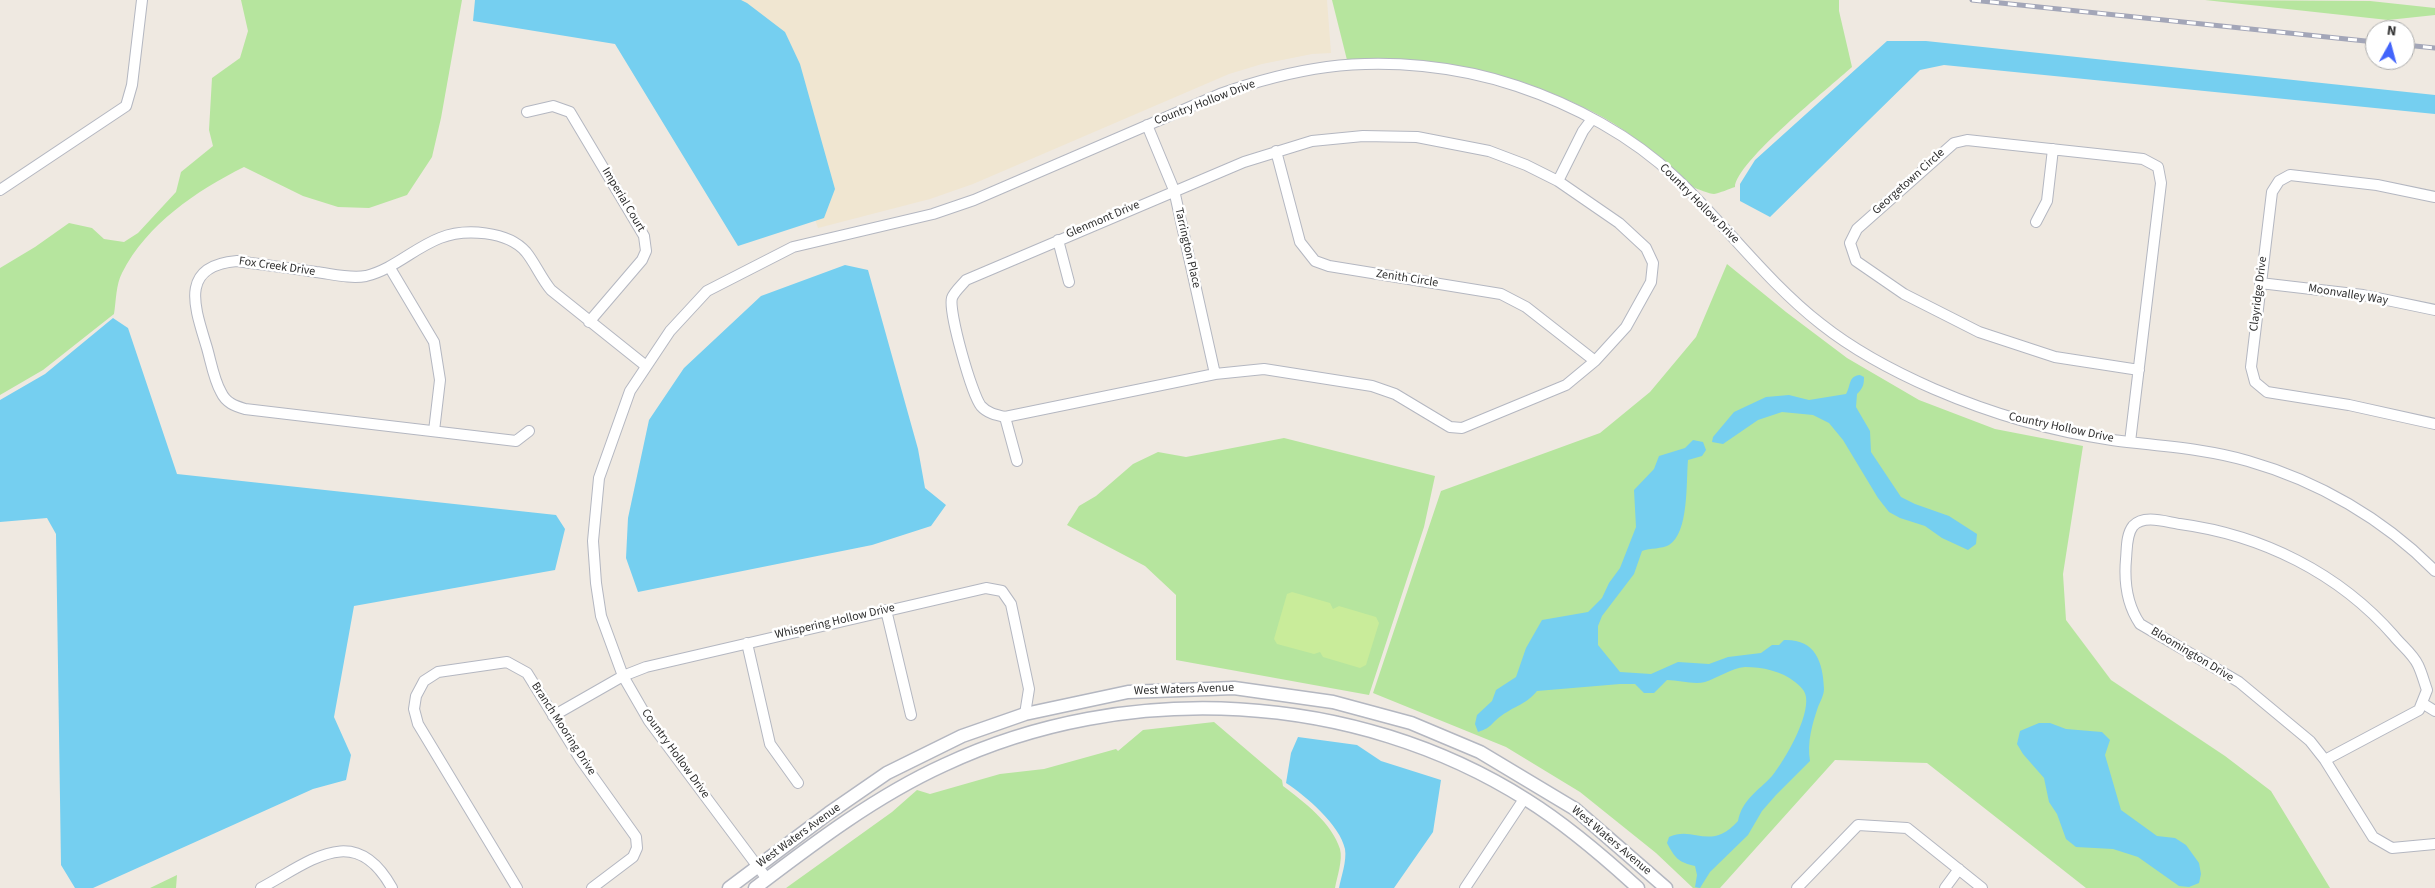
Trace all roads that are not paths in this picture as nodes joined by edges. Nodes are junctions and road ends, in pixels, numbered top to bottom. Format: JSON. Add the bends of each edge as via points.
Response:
{"nodes":[{"id":1,"x":142,"y":0,"type":"edge"},
{"id":2,"x":527,"y":112,"type":"dead end"},
{"id":3,"x":1592,"y":119,"type":"junction"},
{"id":4,"x":1147,"y":125,"type":"junction"},
{"id":5,"x":2053,"y":149,"type":"junction"},
{"id":6,"x":1276,"y":151,"type":"junction"},
{"id":7,"x":1558,"y":181,"type":"junction"},
{"id":8,"x":0,"y":190,"type":"edge"},
{"id":9,"x":1174,"y":190,"type":"junction"},
{"id":10,"x":2435,"y":197,"type":"edge"},
{"id":11,"x":2036,"y":222,"type":"dead end"},
{"id":12,"x":1058,"y":240,"type":"junction"},
{"id":13,"x":390,"y":268,"type":"junction"},
{"id":14,"x":1069,"y":282,"type":"dead end"},
{"id":15,"x":2260,"y":283,"type":"junction"},
{"id":16,"x":2435,"y":310,"type":"edge"},
{"id":17,"x":589,"y":322,"type":"junction"},
{"id":18,"x":1595,"y":361,"type":"junction"},
{"id":19,"x":646,"y":366,"type":"junction"},
{"id":20,"x":2139,"y":370,"type":"junction"},
{"id":21,"x":1216,"y":374,"type":"junction"},
{"id":22,"x":1005,"y":417,"type":"junction"},
{"id":23,"x":2435,"y":424,"type":"edge"},
{"id":24,"x":434,"y":431,"type":"junction"},
{"id":25,"x":529,"y":431,"type":"dead end"},
{"id":26,"x":2130,"y":442,"type":"junction"},
{"id":27,"x":1017,"y":461,"type":"dead end"},
{"id":28,"x":2434,"y":570,"type":"edge"},
{"id":29,"x":886,"y":610,"type":"junction"},
{"id":30,"x":747,"y":643,"type":"junction"},
{"id":31,"x":622,"y":676,"type":"junction"},
{"id":32,"x":2422,"y":703,"type":"junction"},
{"id":33,"x":2435,"y":711,"type":"edge"},
{"id":34,"x":1024,"y":714,"type":"junction"},
{"id":35,"x":911,"y":715,"type":"dead end"},
{"id":36,"x":553,"y":716,"type":"junction"},
{"id":37,"x":2326,"y":760,"type":"junction"},
{"id":38,"x":798,"y":783,"type":"dead end"},
{"id":39,"x":1524,"y":798,"type":"junction"},
{"id":40,"x":2435,"y":844,"type":"edge"},
{"id":41,"x":758,"y":866,"type":"junction"},
{"id":42,"x":1959,"y":869,"type":"junction"},
{"id":43,"x":767,"y":879,"type":"junction"},
{"id":44,"x":261,"y":888,"type":"edge"},
{"id":45,"x":392,"y":888,"type":"edge"},
{"id":46,"x":517,"y":888,"type":"edge"},
{"id":47,"x":592,"y":888,"type":"edge"},
{"id":48,"x":729,"y":888,"type":"edge"},
{"id":49,"x":755,"y":888,"type":"edge"},
{"id":50,"x":1465,"y":888,"type":"edge"},
{"id":51,"x":1638,"y":888,"type":"edge"},
{"id":52,"x":1666,"y":888,"type":"edge"},
{"id":53,"x":1797,"y":888,"type":"edge"},
{"id":54,"x":1945,"y":888,"type":"edge"},
{"id":55,"x":1982,"y":888,"type":"edge"}],
"edges":[{"from":1,"to":8,"type":"street","via":[[132,85],[126,106]]},
{"from":2,"to":17,"type":"street","name":"Imperial Court","via":[[553,106],[570,112],[644,236],[646,251],[642,260]]},
{"from":3,"to":4,"type":"street","name":"Country Hollow Drive","via":[[1516,86],[1476,75],[1380,64],[1326,67],[1254,82]]},
{"from":3,"to":7,"type":"street"},
{"from":3,"to":26,"type":"street","name":"Country Hollow Drive","via":[[1633,142],[1675,177],[1775,283],[1821,324],[1871,358],[1934,389],[2016,421]]},
{"from":4,"to":9,"type":"street","name":"Tarrington Place"},
{"from":4,"to":19,"type":"street","name":"Country Hollow Drive","via":[[974,200],[934,214],[793,247],[707,291],[670,331]]},
{"from":5,"to":11,"type":"street","via":[[2047,201]]},
{"from":5,"to":20,"type":"street","name":"Georgetown Circle","via":[[2144,159],[2158,167],[2161,183]]},
{"from":5,"to":20,"type":"street","name":"Georgetown Circle","via":[[1967,140],[1954,143],[1857,229],[1850,243],[1856,261],[1904,294],[1979,332],[2055,357]]},
{"from":6,"to":7,"type":"street","name":"Glenmont Drive","via":[[1312,141],[1363,136],[1417,137],[1489,152]]},
{"from":6,"to":9,"type":"street","name":"Glenmont Drive"},
{"from":6,"to":18,"type":"street","name":"Zenith Circle","via":[[1300,242],[1315,261],[1501,294],[1526,307]]},
{"from":7,"to":18,"type":"street","name":"Glenmont Drive","via":[[1620,224],[1646,248],[1653,263],[1651,282],[1626,327]]},
{"from":9,"to":12,"type":"street","name":"Glenmont Drive"},
{"from":9,"to":21,"type":"street","name":"Tarrington Place"},
{"from":10,"to":15,"type":"street","name":"Clayridge Drive","via":[[2377,185],[2300,176],[2279,181],[2272,192]]},
{"from":12,"to":14,"type":"street"},
{"from":12,"to":22,"type":"street","name":"Glenmont Drive","via":[[966,280],[952,297],[951,314],[974,392],[981,406],[992,415]]},
{"from":13,"to":17,"type":"street","name":"Fox Creek Drive","via":[[440,238],[464,233],[494,235],[512,240],[526,252],[551,290]]},
{"from":13,"to":24,"type":"street","via":[[434,342],[440,380]]},
{"from":13,"to":24,"type":"street","name":"Fox Creek Drive","via":[[364,276],[345,276],[237,261],[223,262],[210,267],[199,278],[194,292],[195,308],[221,393],[232,405]]},
{"from":15,"to":16,"type":"street","name":"Moonvalley Way","via":[[2363,295]]},
{"from":15,"to":23,"type":"street","name":"Clayridge Drive","via":[[2251,367],[2255,382],[2266,392],[2349,405]]},
{"from":17,"to":19,"type":"street","name":"Fox Creek Drive"},
{"from":18,"to":21,"type":"street","name":"Glenmont Drive","via":[[1566,385],[1462,428],[1450,427],[1395,394],[1372,386],[1264,369]]},
{"from":19,"to":31,"type":"street","name":"Country Hollow Drive","via":[[630,391],[600,478],[593,541],[601,616]]},
{"from":20,"to":26,"type":"street","name":"Georgetown Circle"},
{"from":21,"to":22,"type":"street","name":"Glenmont Drive"},
{"from":22,"to":27,"type":"street"},
{"from":24,"to":25,"type":"street","name":"Fox Creek Drive","via":[[516,441]]},
{"from":26,"to":28,"type":"street","name":"Country Hollow Drive","via":[[2204,451],[2247,461],[2313,485],[2390,529]]},
{"from":29,"to":30,"type":"street","name":"Whispering Hollow Drive"},
{"from":29,"to":34,"type":"street","name":"Whispering Hollow Drive","via":[[986,588],[1002,591],[1011,604],[1029,689]]},
{"from":29,"to":35,"type":"street"},
{"from":30,"to":31,"type":"street","name":"Whispering Hollow Drive","via":[[646,667]]},
{"from":30,"to":38,"type":"street","via":[[770,744]]},
{"from":31,"to":36,"type":"street","name":"Whispering Hollow Drive"},
{"from":31,"to":41,"type":"street","name":"Country Hollow Drive","via":[[648,721]]},
{"from":32,"to":33,"type":"street"},
{"from":32,"to":37,"type":"street","via":[[2419,710]]},
{"from":32,"to":37,"type":"street","name":"Bloomington Drive","via":[[2427,690],[2417,663],[2380,620],[2340,586],[2259,542],[2215,529],[2145,519],[2134,525],[2128,535],[2124,579],[2133,613],[2140,624],[2239,682],[2310,741]]},
{"from":34,"to":41,"type":"street","name":"West Waters Avenue","via":[[962,736],[887,773]]},
{"from":34,"to":52,"type":"street","name":"West Waters Avenue","via":[[1128,692],[1234,688],[1333,702],[1411,723],[1480,752],[1575,809]]},
{"from":36,"to":46,"type":"street","name":"Branch Mooring Drive","via":[[527,673],[506,662],[438,672],[424,681],[416,696],[414,709],[418,724]]},
{"from":36,"to":47,"type":"street","name":"Branch Mooring Drive","via":[[636,837],[637,848],[633,858]]},
{"from":37,"to":40,"type":"street","name":"Bloomington Drive","via":[[2373,837],[2392,848]]},
{"from":39,"to":43,"type":"street","name":"West Waters Avenue","via":[[1415,745],[1350,726],[1296,715],[1233,708],[1139,711],[1037,731],[944,765],[874,804]]},
{"from":39,"to":50,"type":"street"},
{"from":39,"to":51,"type":"street","name":"West Waters Avenue","via":[[1604,857]]},
{"from":41,"to":43,"type":"street","name":"Country Hollow Drive"},
{"from":41,"to":48,"type":"street","name":"West Waters Avenue"},
{"from":42,"to":53,"type":"street","via":[[1907,828],[1858,825]]},
{"from":42,"to":54,"type":"street"},
{"from":42,"to":55,"type":"street"},
{"from":43,"to":49,"type":"street","name":"West Waters Avenue"},
{"from":44,"to":45,"type":"street","via":[[329,852],[351,850],[370,858]]}]}
